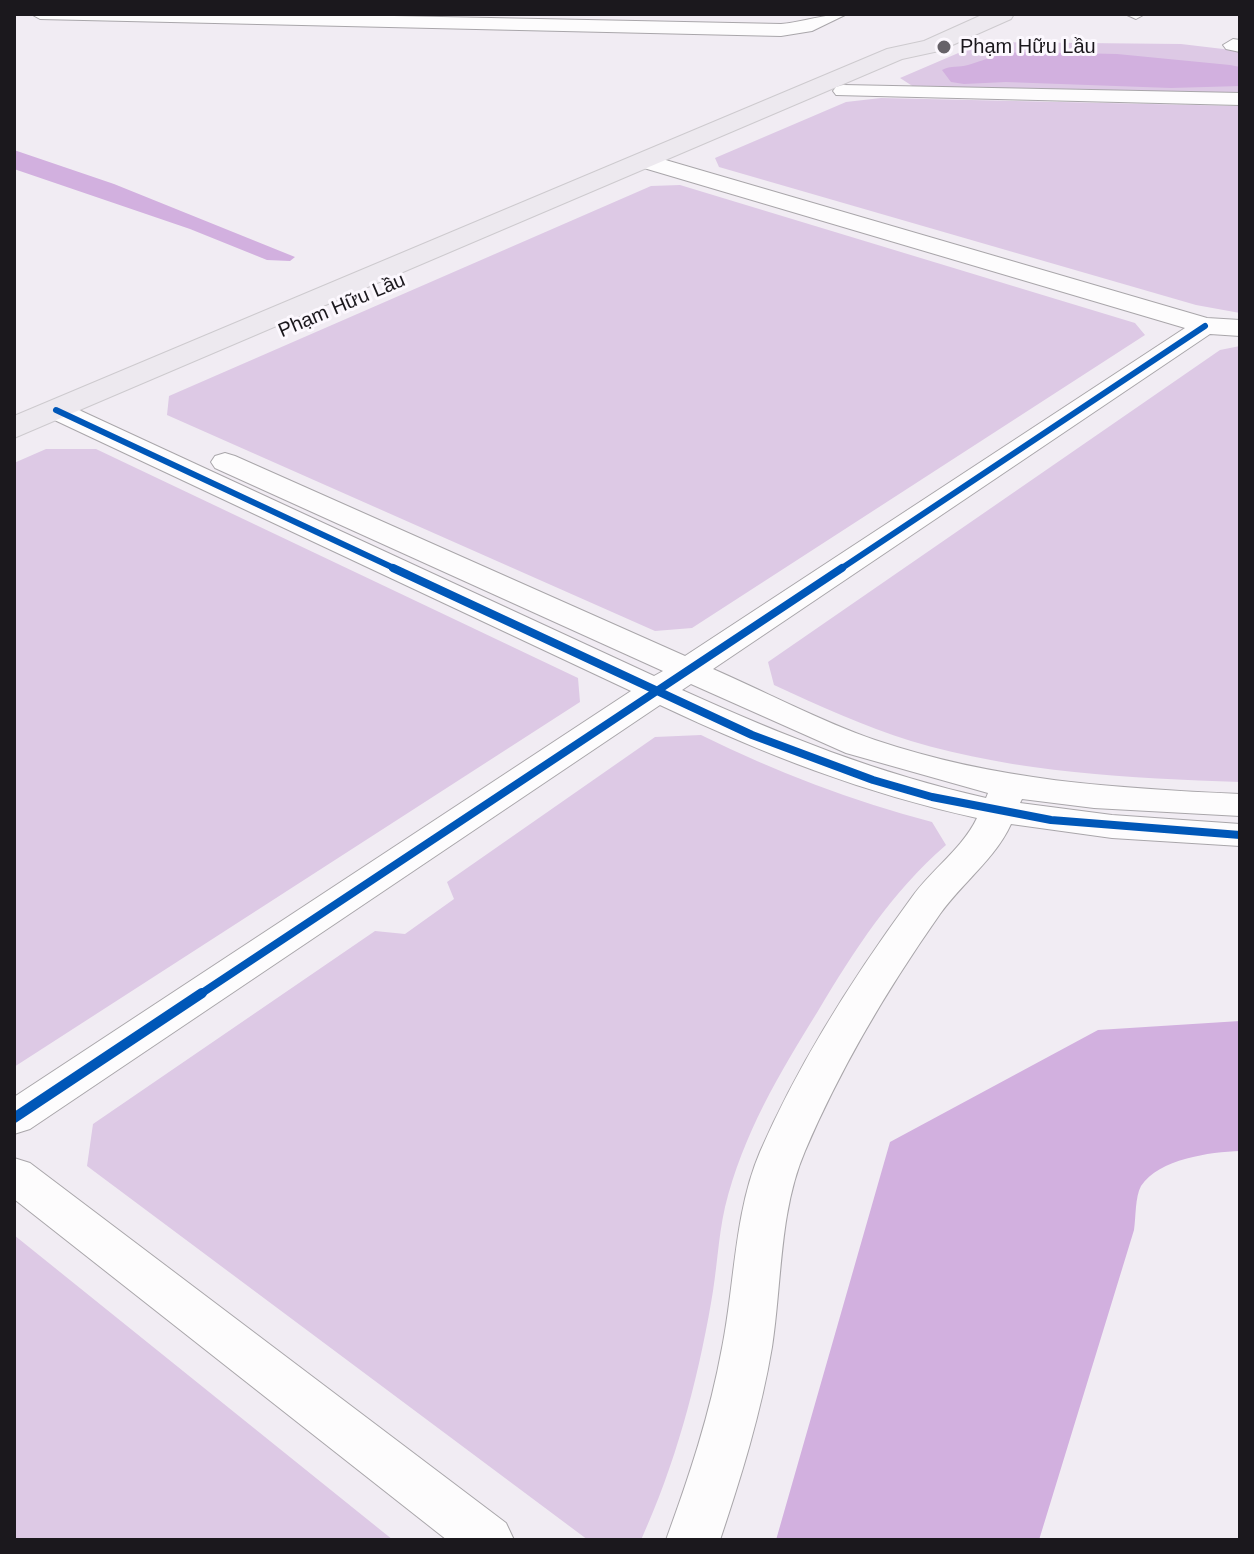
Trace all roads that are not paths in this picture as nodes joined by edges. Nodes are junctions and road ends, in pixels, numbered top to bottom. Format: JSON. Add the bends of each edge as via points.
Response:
{"nodes":[{"id":1,"x":40,"y":14,"type":"edge"},
{"id":2,"x":65,"y":14,"type":"edge"},
{"id":3,"x":838,"y":14,"type":"edge"},
{"id":4,"x":1003,"y":14,"type":"edge"},
{"id":5,"x":363,"y":18,"type":"edge"},
{"id":6,"x":699,"y":21,"type":"edge"},
{"id":7,"x":931,"y":46,"type":"junction"},
{"id":8,"x":843,"y":91,"type":"junction"},
{"id":9,"x":1240,"y":99,"type":"edge"},
{"id":10,"x":656,"y":164,"type":"junction"},
{"id":11,"x":1205,"y":326,"type":"junction"},
{"id":12,"x":1240,"y":328,"type":"edge"},
{"id":13,"x":81,"y":409,"type":"junction"},
{"id":14,"x":14,"y":428,"type":"edge"},
{"id":15,"x":14,"y":447,"type":"edge"},
{"id":16,"x":687,"y":671,"type":"junction"},
{"id":17,"x":657,"y":691,"type":"junction"},
{"id":18,"x":1004,"y":800,"type":"junction"},
{"id":19,"x":1240,"y":805,"type":"edge"},
{"id":20,"x":1240,"y":835,"type":"edge"},
{"id":21,"x":14,"y":1118,"type":"edge"},
{"id":22,"x":14,"y":1175,"type":"edge"},
{"id":23,"x":487,"y":1540,"type":"edge"},
{"id":24,"x":693,"y":1540,"type":"edge"}],
"edges":[{"from":1,"to":2,"type":"street"},
{"from":2,"to":5,"type":"street"},
{"from":3,"to":6,"type":"street","via":[[795,30]]},
{"from":4,"to":7,"type":"main road","name":"Phạm Hữu Lầu"},
{"from":5,"to":6,"type":"street"},
{"from":7,"to":8,"type":"main road","name":"Phạm Hữu Lầu","via":[[917,59]]},
{"from":7,"to":10,"type":"main road","name":"Phạm Hữu Lầu","via":[[895,54]]},
{"from":8,"to":9,"type":"street"},
{"from":8,"to":10,"type":"main road","name":"Phạm Hữu Lầu"},
{"from":10,"to":11,"type":"street"},
{"from":10,"to":13,"type":"main road","name":"Phạm Hữu Lầu"},
{"from":11,"to":12,"type":"street"},
{"from":11,"to":16,"type":"street"},
{"from":13,"to":14,"type":"main road","name":"Phạm Hữu Lầu"},
{"from":13,"to":15,"type":"main road","name":"Phạm Hữu Lầu"},
{"from":13,"to":16,"type":"street"},
{"from":13,"to":17,"type":"street"},
{"from":16,"to":17,"type":"street"},
{"from":16,"to":18,"type":"street","via":[[858,746],[939,770]]},
{"from":17,"to":18,"type":"street","via":[[823,765],[900,790]]},
{"from":17,"to":21,"type":"street"},
{"from":18,"to":19,"type":"street"},
{"from":18,"to":20,"type":"street","via":[[1107,828]]},
{"from":18,"to":24,"type":"street","via":[[971,858],[929,901],[896,948],[815,1081],[785,1144],[770,1187],[747,1348],[724,1450]]},
{"from":22,"to":23,"type":"street"}]}
